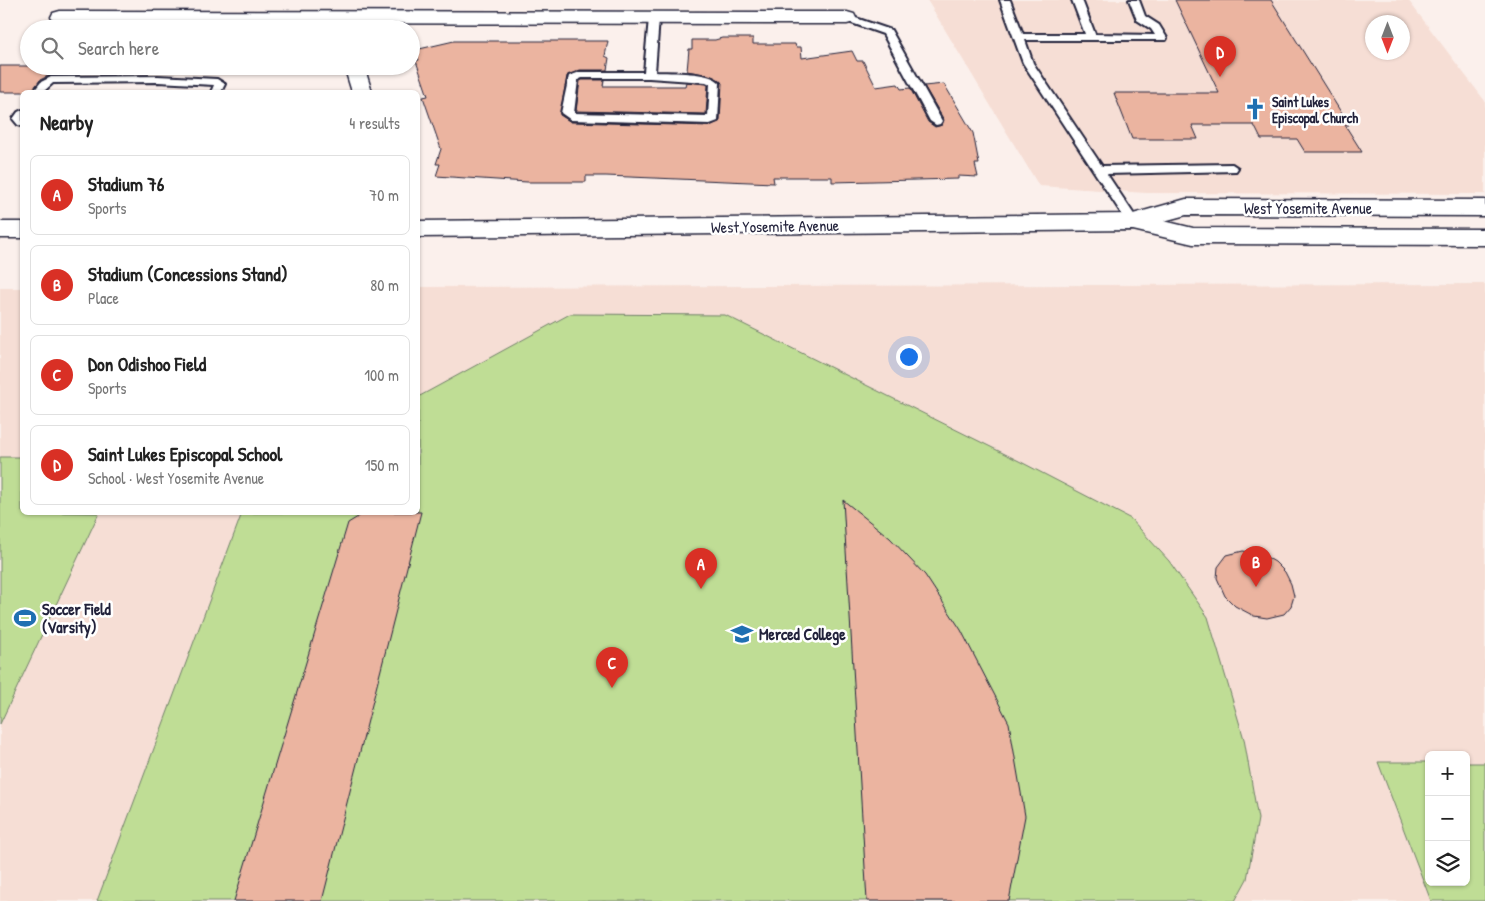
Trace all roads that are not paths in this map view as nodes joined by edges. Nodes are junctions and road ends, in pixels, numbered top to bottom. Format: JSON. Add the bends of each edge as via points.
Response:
{"nodes":[{"id":1,"x":1006,"y":0,"type":"edge"},
{"id":2,"x":1076,"y":0,"type":"edge"},
{"id":3,"x":1134,"y":0,"type":"edge"},
{"id":4,"x":368,"y":15,"type":"edge"},
{"id":5,"x":60,"y":17,"type":"dead end"},
{"id":6,"x":654,"y":18,"type":"junction"},
{"id":7,"x":847,"y":18,"type":"joint"},
{"id":8,"x":126,"y":20,"type":"edge"},
{"id":9,"x":258,"y":20,"type":"edge"},
{"id":10,"x":1019,"y":37,"type":"junction"},
{"id":11,"x":1091,"y":38,"type":"junction"},
{"id":12,"x":160,"y":75,"type":"edge"},
{"id":13,"x":357,"y":75,"type":"edge"},
{"id":14,"x":650,"y":75,"type":"junction"},
{"id":15,"x":158,"y":79,"type":"junction"},
{"id":16,"x":40,"y":90,"type":"edge"},
{"id":17,"x":217,"y":90,"type":"edge"},
{"id":18,"x":361,"y":90,"type":"edge"},
{"id":19,"x":936,"y":121,"type":"dead end"},
{"id":20,"x":1232,"y":168,"type":"dead end"},
{"id":21,"x":1099,"y":170,"type":"junction"},
{"id":22,"x":1485,"y":208,"type":"edge"},
{"id":23,"x":1133,"y":222,"type":"junction"},
{"id":24,"x":420,"y":229,"type":"edge"},
{"id":25,"x":0,"y":230,"type":"edge"},
{"id":26,"x":20,"y":230,"type":"edge"},
{"id":27,"x":1485,"y":237,"type":"edge"}],
"edges":[{"from":1,"to":10,"type":"lane"},
{"from":2,"to":11,"type":"lane"},
{"from":3,"to":11,"type":"lane","via":[[1141,18],[1155,27],[1162,38]]},
{"from":4,"to":6,"type":"main road"},
{"from":4,"to":9,"type":"main road"},
{"from":5,"to":8,"type":"main road"},
{"from":6,"to":7,"type":"main road"},
{"from":6,"to":14,"type":"lane"},
{"from":7,"to":19,"type":"lane","via":[[887,32]]},
{"from":10,"to":11,"type":"lane"},
{"from":10,"to":21,"type":"lane","via":[[1028,62]]},
{"from":12,"to":15,"type":"lane"},
{"from":13,"to":18,"type":"main road"},
{"from":14,"to":14,"type":"lane","via":[[580,75],[573,78],[567,113],[572,116],[714,118],[715,83]]},
{"from":15,"to":16,"type":"lane","via":[[51,80]]},
{"from":15,"to":17,"type":"lane","via":[[217,82],[220,84]]},
{"from":20,"to":21,"type":"lane"},
{"from":21,"to":23,"type":"lane"},
{"from":22,"to":23,"type":"main road","name":"West Yosemite Avenue","via":[[1186,207]]},
{"from":23,"to":24,"type":"main road","name":"West Yosemite Avenue"},
{"from":23,"to":27,"type":"main road","name":"West Yosemite Avenue","via":[[1193,236]]},
{"from":25,"to":26,"type":"main road"}]}
